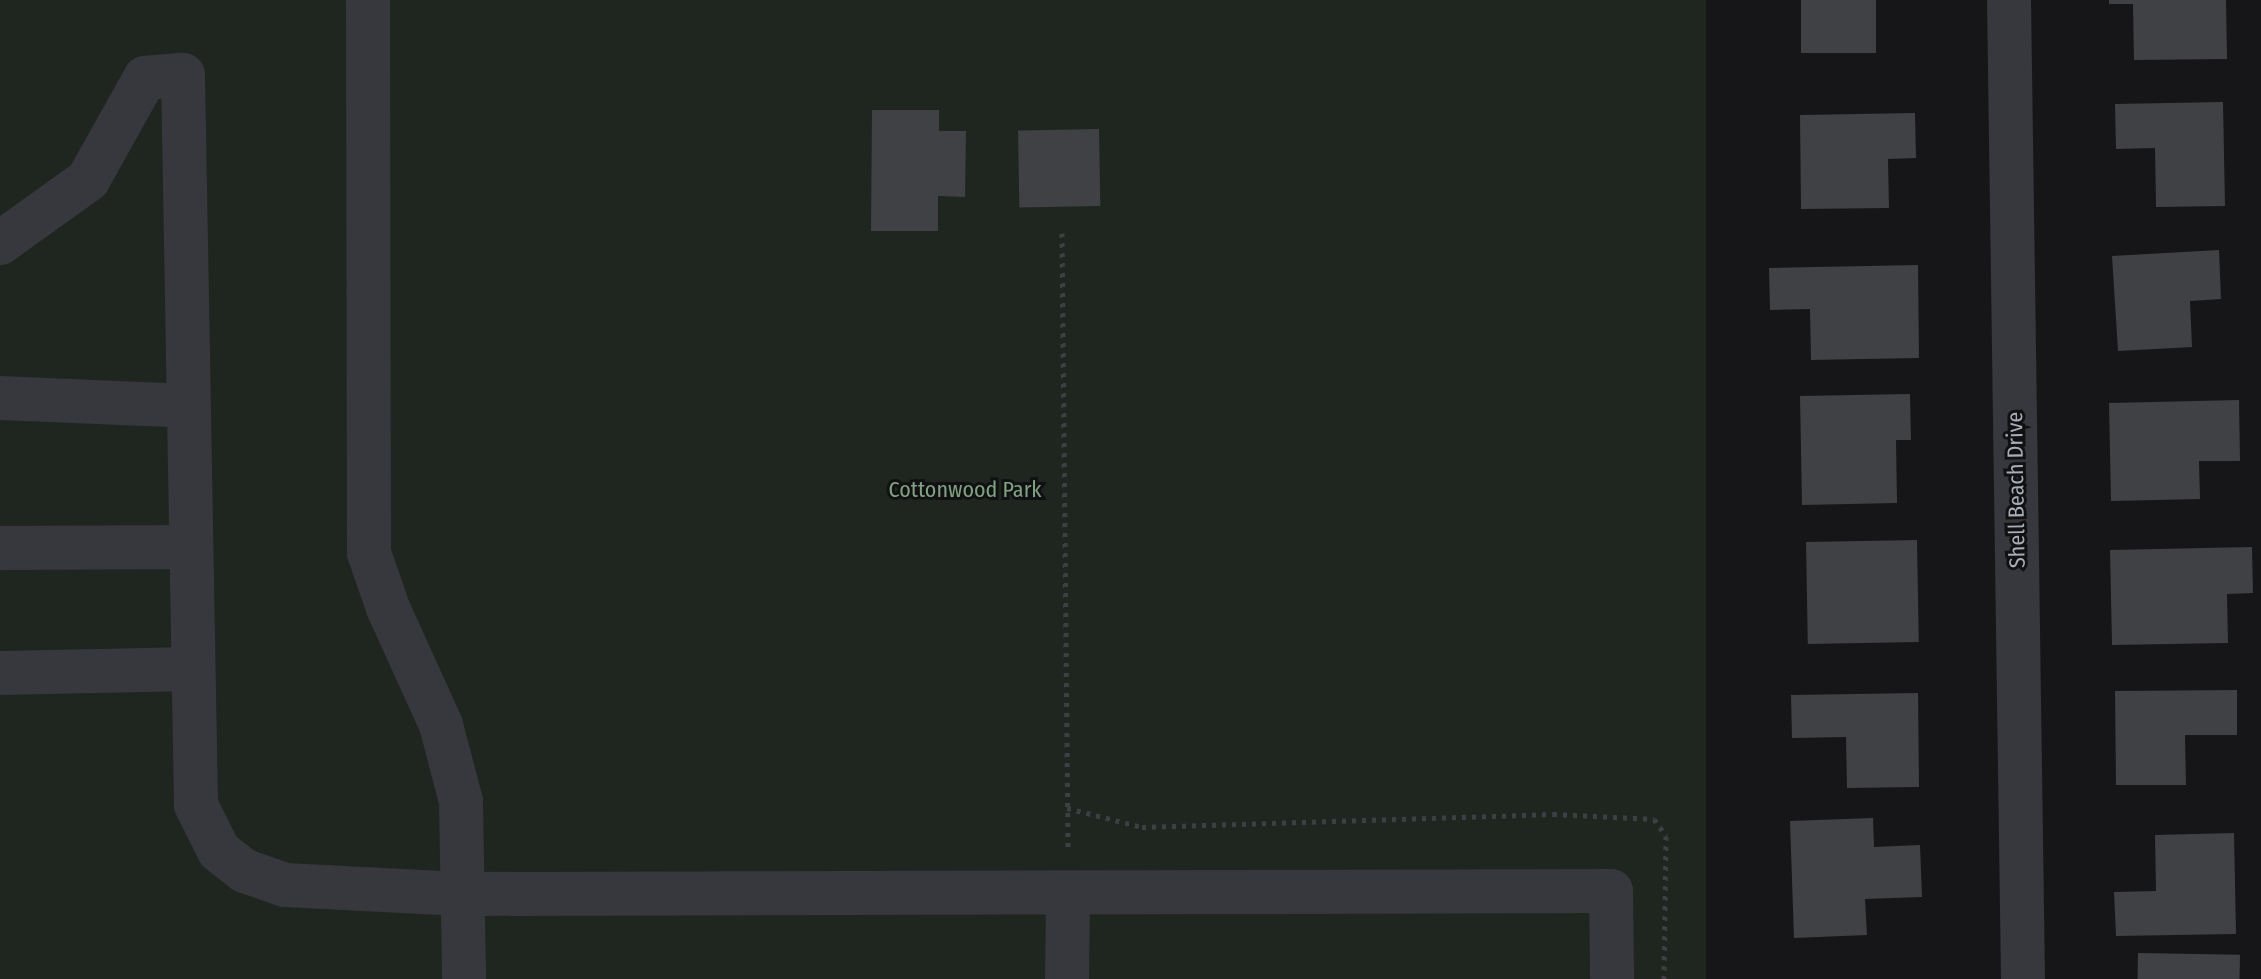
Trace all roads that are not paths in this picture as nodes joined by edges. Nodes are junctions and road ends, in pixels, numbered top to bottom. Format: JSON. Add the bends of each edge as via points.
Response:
{"nodes":[{"id":1,"x":368,"y":0,"type":"edge"},
{"id":2,"x":2009,"y":0,"type":"edge"},
{"id":3,"x":0,"y":243,"type":"edge"},
{"id":4,"x":0,"y":398,"type":"edge"},
{"id":5,"x":188,"y":406,"type":"junction"},
{"id":6,"x":191,"y":547,"type":"junction"},
{"id":7,"x":0,"y":548,"type":"edge"},
{"id":8,"x":193,"y":669,"type":"junction"},
{"id":9,"x":0,"y":673,"type":"edge"},
{"id":10,"x":1068,"y":893,"type":"junction"},
{"id":11,"x":462,"y":894,"type":"junction"},
{"id":12,"x":464,"y":979,"type":"edge"},
{"id":13,"x":1067,"y":979,"type":"edge"},
{"id":14,"x":1612,"y":979,"type":"edge"},
{"id":15,"x":2023,"y":979,"type":"edge"}],
"edges":[{"from":1,"to":11,"type":"street","via":[[369,553],[441,725],[461,801]]},
{"from":2,"to":15,"type":"street","name":"Shell Beach Drive"},
{"from":3,"to":5,"type":"street","via":[[88,180],[145,78],[183,75]]},
{"from":4,"to":5,"type":"street"},
{"from":5,"to":6,"type":"street"},
{"from":6,"to":7,"type":"street"},
{"from":6,"to":8,"type":"street"},
{"from":8,"to":9,"type":"street"},
{"from":8,"to":11,"type":"street","via":[[196,805],[219,851],[245,871],[285,885]]},
{"from":10,"to":11,"type":"street"},
{"from":10,"to":13,"type":"street"},
{"from":10,"to":14,"type":"street","via":[[1611,891]]},
{"from":11,"to":12,"type":"street"}]}
